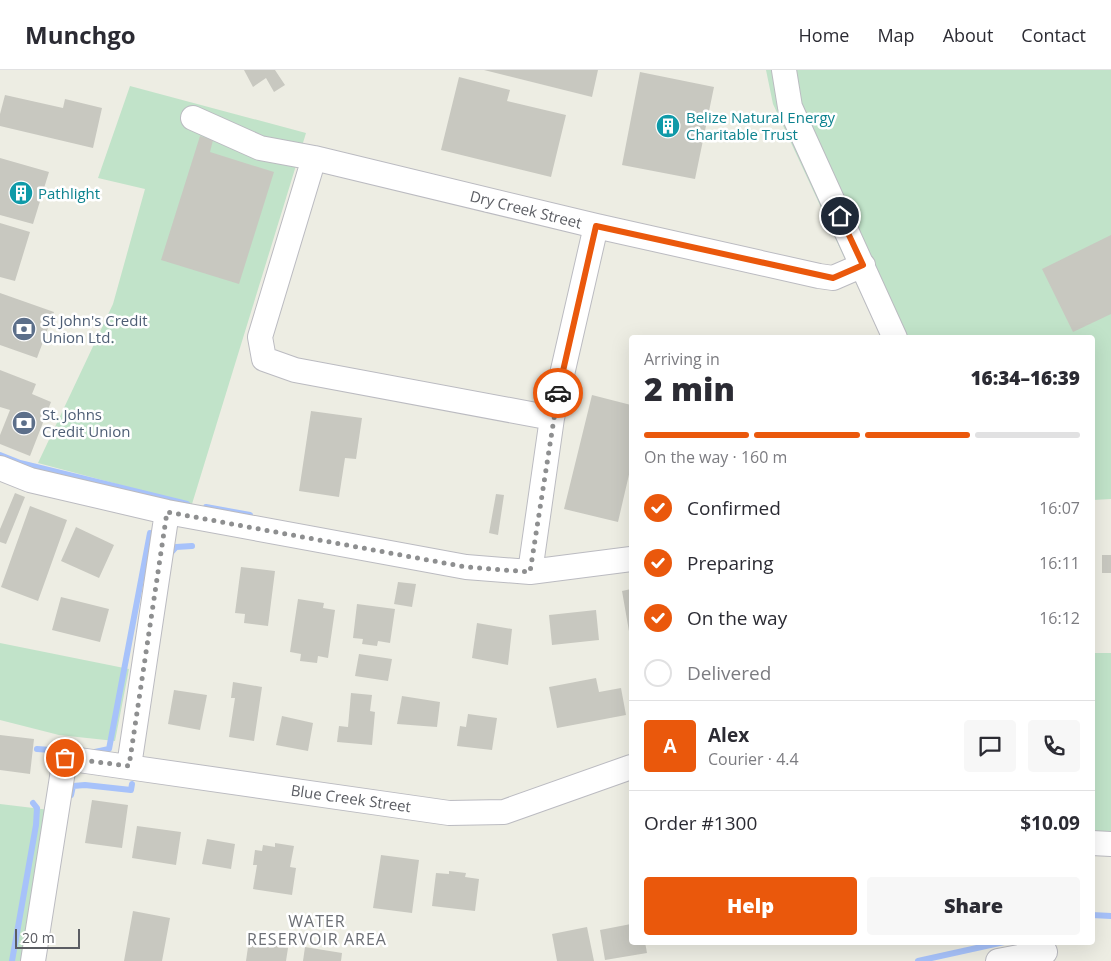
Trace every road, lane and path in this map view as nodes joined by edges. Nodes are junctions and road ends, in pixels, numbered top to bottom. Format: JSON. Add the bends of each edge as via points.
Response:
{"nodes":[{"id":1,"x":784,"y":70,"type":"edge"},
{"id":2,"x":193,"y":118,"type":"dead end"},
{"id":3,"x":314,"y":158,"type":"junction"},
{"id":4,"x":596,"y":226,"type":"junction"},
{"id":5,"x":863,"y":265,"type":"junction"},
{"id":6,"x":895,"y":335,"type":"edge"},
{"id":7,"x":552,"y":418,"type":"junction"},
{"id":8,"x":0,"y":468,"type":"edge"},
{"id":9,"x":167,"y":512,"type":"junction"},
{"id":10,"x":629,"y":559,"type":"edge"},
{"id":11,"x":530,"y":572,"type":"junction"},
{"id":12,"x":129,"y":766,"type":"junction"},
{"id":13,"x":629,"y":768,"type":"edge"},
{"id":14,"x":1095,"y":843,"type":"edge"},
{"id":15,"x":1111,"y":844,"type":"edge"},
{"id":16,"x":1045,"y":952,"type":"edge"},
{"id":17,"x":33,"y":961,"type":"edge"},
{"id":18,"x":998,"y":961,"type":"edge"}],
"edges":[{"from":1,"to":5,"type":"street","via":[[790,106]]},
{"from":2,"to":3,"type":"street","name":"Dry Creek Street","via":[[260,148]]},
{"from":3,"to":4,"type":"street","name":"Dry Creek Street"},
{"from":3,"to":7,"type":"street","via":[[260,337],[264,359],[295,370]]},
{"from":4,"to":5,"type":"street","name":"Dry Creek Street","via":[[833,278]]},
{"from":4,"to":7,"type":"street"},
{"from":5,"to":6,"type":"street"},
{"from":7,"to":11,"type":"street"},
{"from":8,"to":9,"type":"street","via":[[30,480]]},
{"from":9,"to":11,"type":"street","via":[[466,567]]},
{"from":9,"to":12,"type":"street"},
{"from":10,"to":11,"type":"street"},
{"from":12,"to":13,"type":"street","name":"Blue Creek Street","via":[[449,813],[504,812]]},
{"from":12,"to":17,"type":"street","name":"Blue Creek Street","via":[[65,758]]},
{"from":14,"to":15,"type":"street"},
{"from":16,"to":18,"type":"street"}]}
